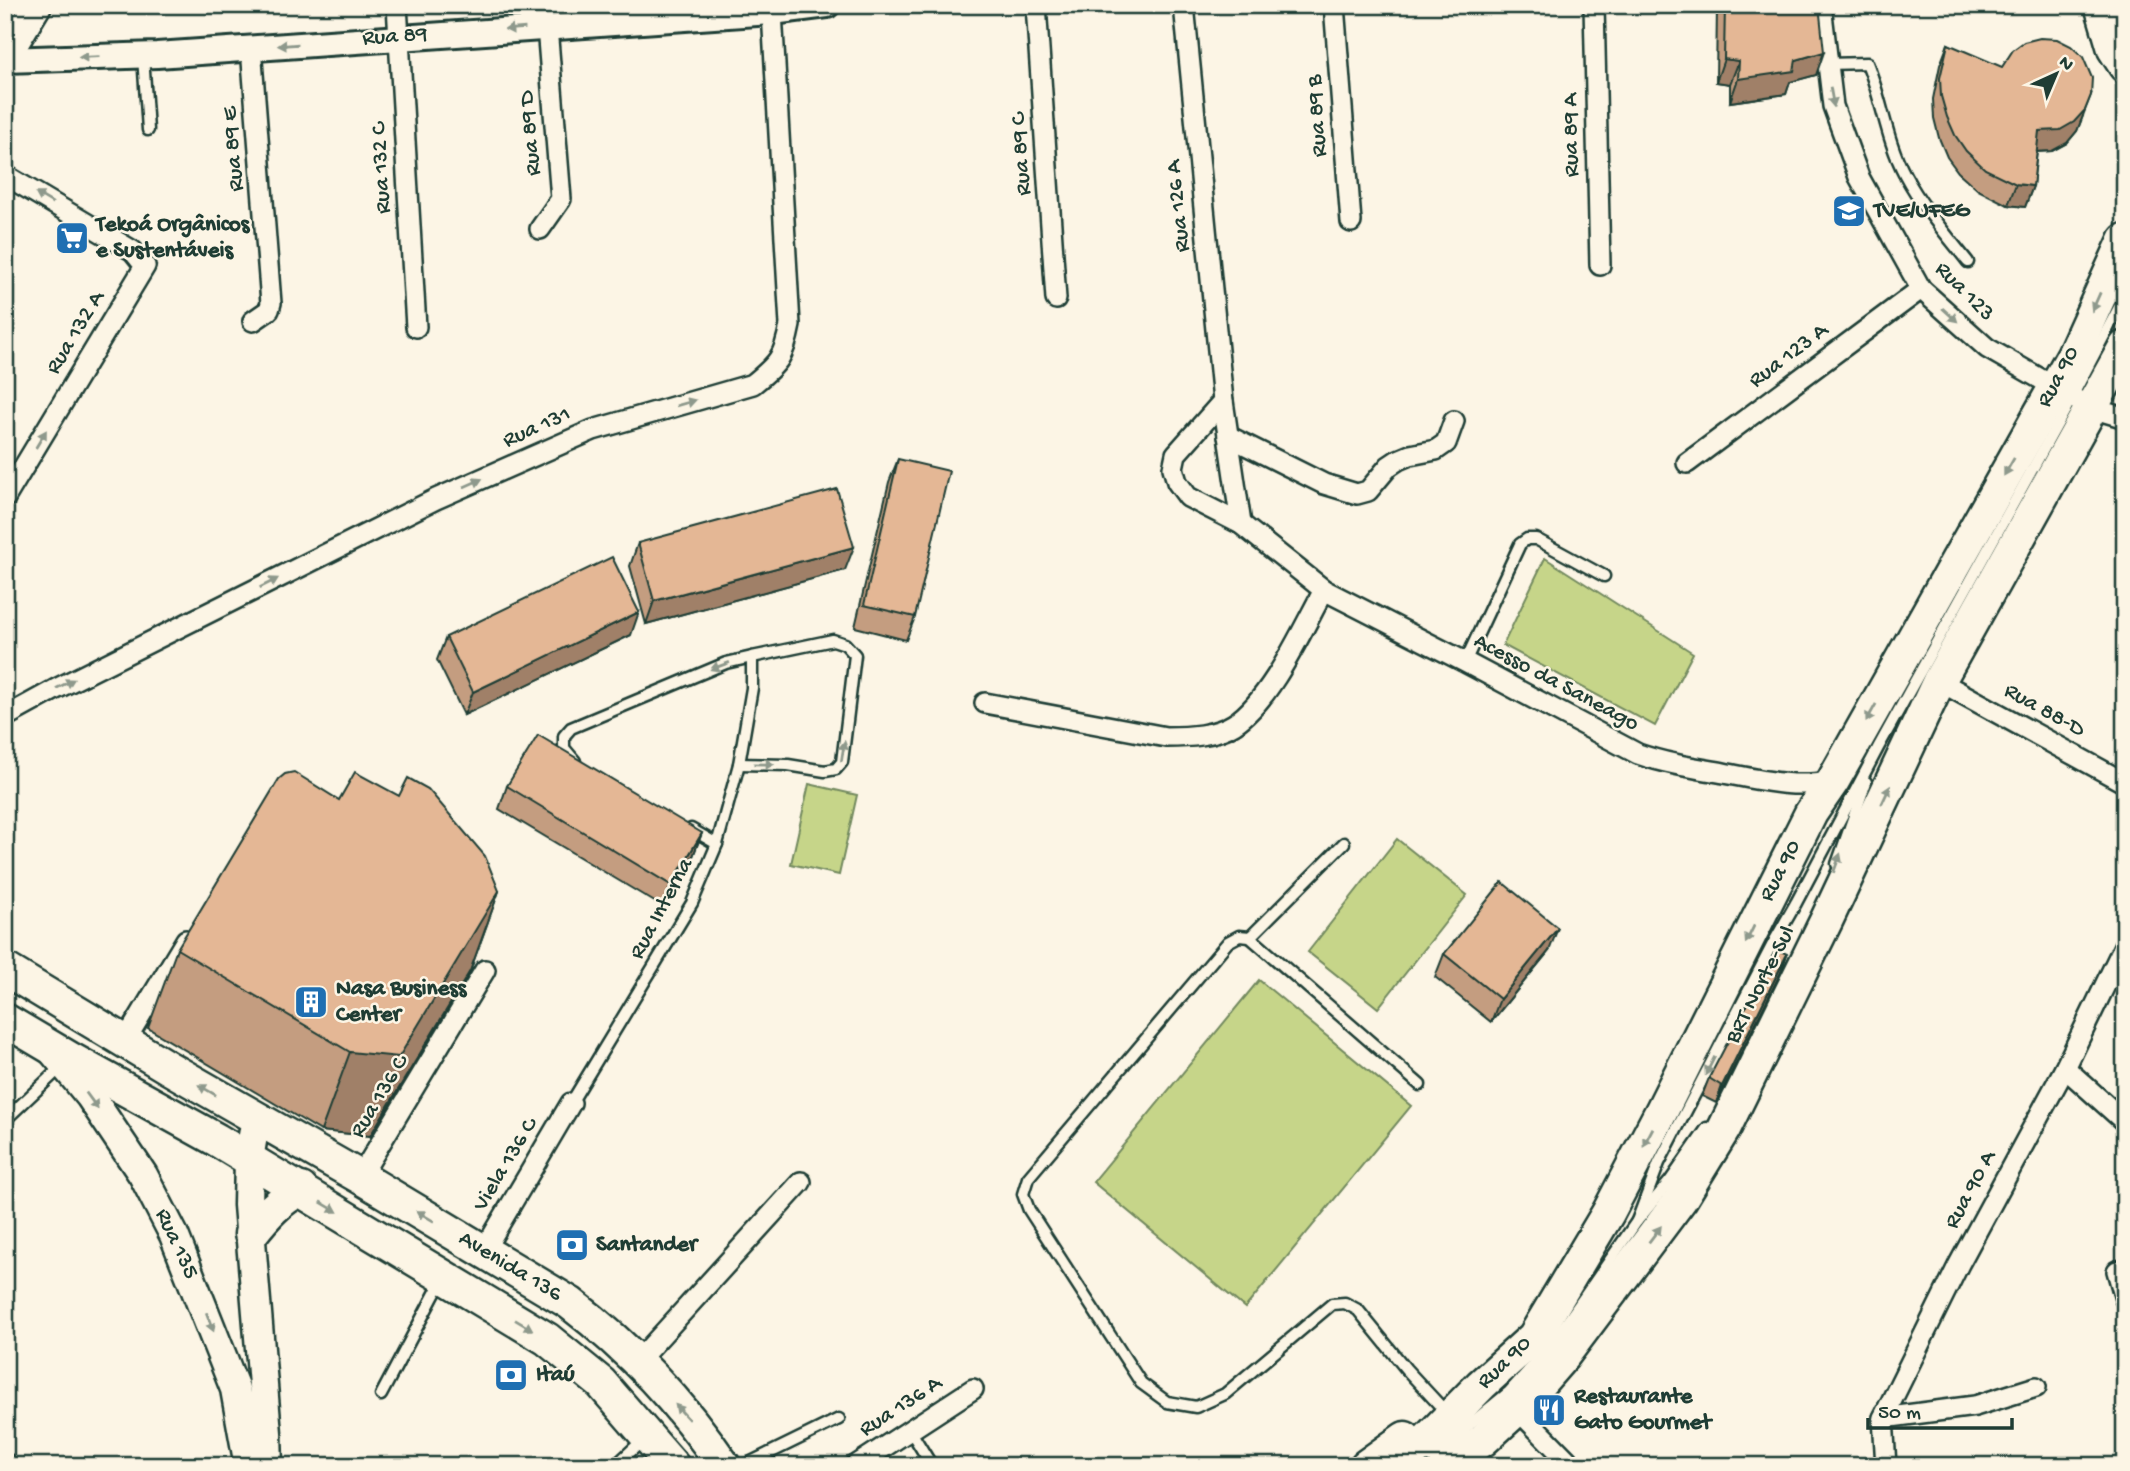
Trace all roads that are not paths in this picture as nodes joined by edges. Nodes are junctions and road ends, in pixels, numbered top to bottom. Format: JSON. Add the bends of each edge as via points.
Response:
{"nodes":[{"id":1,"x":37,"y":5,"type":"edge"},
{"id":2,"x":397,"y":5,"type":"edge"},
{"id":3,"x":827,"y":5,"type":"edge"},
{"id":4,"x":1036,"y":5,"type":"edge"},
{"id":5,"x":1184,"y":5,"type":"edge"},
{"id":6,"x":1334,"y":5,"type":"edge"},
{"id":7,"x":1594,"y":5,"type":"edge"},
{"id":8,"x":1821,"y":5,"type":"edge"},
{"id":9,"x":2101,"y":5,"type":"edge"},
{"id":10,"x":2122,"y":5,"type":"edge"},
{"id":11,"x":772,"y":12,"type":"junction"},
{"id":12,"x":547,"y":27,"type":"junction"},
{"id":13,"x":2125,"y":28,"type":"edge"},
{"id":14,"x":399,"y":37,"type":"junction"},
{"id":15,"x":251,"y":48,"type":"junction"},
{"id":16,"x":143,"y":56,"type":"junction"},
{"id":17,"x":5,"y":59,"type":"edge"},
{"id":18,"x":1827,"y":64,"type":"junction"},
{"id":19,"x":2125,"y":66,"type":"edge"},
{"id":20,"x":148,"y":130,"type":"dead end"},
{"id":21,"x":5,"y":174,"type":"edge"},
{"id":22,"x":1351,"y":222,"type":"dead end"},
{"id":23,"x":540,"y":229,"type":"dead end"},
{"id":24,"x":2125,"y":240,"type":"edge"},
{"id":25,"x":1968,"y":262,"type":"dead end"},
{"id":26,"x":1600,"y":265,"type":"dead end"},
{"id":27,"x":1920,"y":289,"type":"junction"},
{"id":28,"x":2125,"y":296,"type":"edge"},
{"id":29,"x":1056,"y":299,"type":"dead end"},
{"id":30,"x":253,"y":321,"type":"dead end"},
{"id":31,"x":416,"y":327,"type":"dead end"},
{"id":32,"x":2125,"y":347,"type":"edge"},
{"id":33,"x":1223,"y":401,"type":"junction"},
{"id":34,"x":2071,"y":401,"type":"junction"},
{"id":35,"x":2125,"y":418,"type":"edge"},
{"id":36,"x":1454,"y":421,"type":"dead end"},
{"id":37,"x":1228,"y":436,"type":"junction"},
{"id":38,"x":1687,"y":463,"type":"dead end"},
{"id":39,"x":5,"y":498,"type":"edge"},
{"id":40,"x":1241,"y":524,"type":"junction"},
{"id":41,"x":1604,"y":576,"type":"dead end"},
{"id":42,"x":1324,"y":590,"type":"junction"},
{"id":43,"x":752,"y":657,"type":"junction"},
{"id":44,"x":1465,"y":662,"type":"junction"},
{"id":45,"x":1939,"y":681,"type":"junction"},
{"id":46,"x":985,"y":703,"type":"dead end"},
{"id":47,"x":5,"y":716,"type":"edge"},
{"id":48,"x":1880,"y":746,"type":"junction"},
{"id":49,"x":739,"y":764,"type":"junction"},
{"id":50,"x":584,"y":766,"type":"edge"},
{"id":51,"x":1833,"y":781,"type":"junction"},
{"id":52,"x":1777,"y":783,"type":"junction"},
{"id":53,"x":2125,"y":783,"type":"edge"},
{"id":54,"x":1811,"y":813,"type":"junction"},
{"id":55,"x":681,"y":822,"type":"edge"},
{"id":56,"x":1344,"y":843,"type":"dead end"},
{"id":57,"x":717,"y":844,"type":"junction"},
{"id":58,"x":1832,"y":876,"type":"dead end"},
{"id":59,"x":1823,"y":902,"type":"dead end"},
{"id":60,"x":198,"y":919,"type":"edge"},
{"id":61,"x":1250,"y":937,"type":"junction"},
{"id":62,"x":2125,"y":944,"type":"edge"},
{"id":63,"x":5,"y":969,"type":"edge"},
{"id":64,"x":485,"y":970,"type":"edge"},
{"id":65,"x":5,"y":994,"type":"edge"},
{"id":66,"x":1774,"y":1002,"type":"edge"},
{"id":67,"x":5,"y":1020,"type":"edge"},
{"id":68,"x":125,"y":1041,"type":"junction"},
{"id":69,"x":61,"y":1057,"type":"junction"},
{"id":70,"x":169,"y":1068,"type":"junction"},
{"id":71,"x":2065,"y":1068,"type":"junction"},
{"id":72,"x":1420,"y":1086,"type":"dead end"},
{"id":73,"x":571,"y":1103,"type":"joint"},
{"id":74,"x":1716,"y":1112,"type":"dead end"},
{"id":75,"x":257,"y":1118,"type":"junction"},
{"id":76,"x":5,"y":1120,"type":"edge"},
{"id":77,"x":2125,"y":1122,"type":"edge"},
{"id":78,"x":249,"y":1159,"type":"junction"},
{"id":79,"x":359,"y":1177,"type":"junction"},
{"id":80,"x":801,"y":1182,"type":"dead end"},
{"id":81,"x":300,"y":1189,"type":"junction"},
{"id":82,"x":1637,"y":1221,"type":"junction"},
{"id":83,"x":251,"y":1234,"type":"junction"},
{"id":84,"x":483,"y":1252,"type":"junction"},
{"id":85,"x":2125,"y":1270,"type":"edge"},
{"id":86,"x":444,"y":1276,"type":"junction"},
{"id":87,"x":2125,"y":1299,"type":"edge"},
{"id":88,"x":637,"y":1362,"type":"junction"},
{"id":89,"x":1481,"y":1385,"type":"junction"},
{"id":90,"x":2036,"y":1387,"type":"dead end"},
{"id":91,"x":973,"y":1389,"type":"dead end"},
{"id":92,"x":381,"y":1395,"type":"dead end"},
{"id":93,"x":1517,"y":1409,"type":"junction"},
{"id":94,"x":1444,"y":1410,"type":"junction"},
{"id":95,"x":839,"y":1419,"type":"dead end"},
{"id":96,"x":1883,"y":1419,"type":"junction"},
{"id":97,"x":909,"y":1430,"type":"junction"},
{"id":98,"x":648,"y":1435,"type":"junction"},
{"id":99,"x":1483,"y":1440,"type":"junction"},
{"id":100,"x":249,"y":1466,"type":"edge"},
{"id":101,"x":268,"y":1466,"type":"edge"},
{"id":102,"x":615,"y":1466,"type":"edge"},
{"id":103,"x":673,"y":1466,"type":"edge"},
{"id":104,"x":724,"y":1466,"type":"edge"},
{"id":105,"x":743,"y":1466,"type":"edge"},
{"id":106,"x":855,"y":1466,"type":"edge"},
{"id":107,"x":932,"y":1466,"type":"edge"},
{"id":108,"x":1366,"y":1466,"type":"edge"},
{"id":109,"x":1394,"y":1466,"type":"edge"},
{"id":110,"x":1418,"y":1466,"type":"edge"},
{"id":111,"x":1446,"y":1466,"type":"edge"},
{"id":112,"x":1454,"y":1466,"type":"edge"},
{"id":113,"x":1573,"y":1466,"type":"edge"},
{"id":114,"x":1886,"y":1466,"type":"edge"}],
"edges":[{"from":1,"to":17,"type":"main road"},
{"from":2,"to":14,"type":"street","name":"Rua 132 C"},
{"from":3,"to":11,"type":"street","name":"Rua 89"},
{"from":4,"to":29,"type":"street","name":"Rua 89 C"},
{"from":5,"to":33,"type":"street","name":"Rua 126 A"},
{"from":6,"to":22,"type":"street","name":"Rua 89 B"},
{"from":7,"to":26,"type":"street","name":"Rua 89 A"},
{"from":8,"to":18,"type":"street","name":"Rua 123"},
{"from":9,"to":19,"type":"main road","via":[[2114,49]]},
{"from":10,"to":13,"type":"lane"},
{"from":11,"to":12,"type":"street","name":"Rua 89"},
{"from":47,"to":11,"type":"street","name":"Rua 131","one_way":true,"via":[[436,499],[593,430],[753,384],[773,368],[786,348],[790,325]]},
{"from":12,"to":14,"type":"street","name":"Rua 89","one_way":true},
{"from":12,"to":23,"type":"street","name":"Rua 89 D","via":[[561,199]]},
{"from":14,"to":15,"type":"street","name":"Rua 89","one_way":true},
{"from":14,"to":31,"type":"street","name":"Rua 132 C"},
{"from":15,"to":16,"type":"street","name":"Rua 89"},
{"from":15,"to":30,"type":"street","name":"Rua 89 E","via":[[271,303],[269,310]]},
{"from":16,"to":17,"type":"street","name":"Rua 89","one_way":true},
{"from":16,"to":20,"type":"lane"},
{"from":18,"to":25,"type":"lane","via":[[1867,63],[1904,174]]},
{"from":18,"to":27,"type":"street","name":"Rua 123","one_way":true,"via":[[1833,106],[1859,177]]},
{"from":39,"to":21,"type":"street","name":"Rua 132 A","one_way":true,"via":[[145,266],[133,251]]},
{"from":24,"to":34,"type":"main road","name":"Rua 90","one_way":true,"via":[[2073,355]]},
{"from":27,"to":34,"type":"street","name":"Rua 123","one_way":true,"via":[[1987,348]]},
{"from":27,"to":38,"type":"street","name":"Rua 123 A"},
{"from":28,"to":34,"type":"lane","name":"BRT Norte-Sul"},
{"from":32,"to":34,"type":"main road","name":"Rua 90"},
{"from":33,"to":37,"type":"street"},
{"from":33,"to":40,"type":"street","name":"Acesso da Saneago","via":[[1176,454],[1173,468],[1188,497]]},
{"from":34,"to":35,"type":"street","name":"Rua 123"},
{"from":34,"to":45,"type":"main road","name":"Rua 90"},
{"from":34,"to":48,"type":"lane","name":"BRT Norte-Sul"},
{"from":34,"to":51,"type":"main road","name":"Rua 90","one_way":true},
{"from":36,"to":37,"type":"street","via":[[1446,443],[1398,460],[1368,491],[1357,494],[1324,484]]},
{"from":37,"to":40,"type":"street"},
{"from":40,"to":42,"type":"street","name":"Acesso da Saneago"},
{"from":41,"to":44,"type":"lane","via":[[1527,538],[1520,544]]},
{"from":42,"to":44,"type":"street","name":"Acesso da Saneago"},
{"from":42,"to":46,"type":"street","via":[[1264,697],[1233,725],[1197,737],[1166,737]]},
{"from":43,"to":49,"type":"lane","name":"Rua Interna","via":[[752,688]]},
{"from":49,"to":43,"type":"lane","one_way":true,"via":[[836,769],[842,762],[855,655],[833,640]]},
{"from":43,"to":50,"type":"lane","one_way":true,"via":[[726,663],[571,727],[564,736],[564,748]]},
{"from":44,"to":52,"type":"street","name":"Acesso da Saneago","via":[[1639,754],[1663,763]]},
{"from":45,"to":53,"type":"street","name":"Rua 88-D"},
{"from":93,"to":45,"type":"main road","name":"Rua 90","one_way":true,"via":[[1564,1355],[1682,1199],[1724,1129]]},
{"from":58,"to":48,"type":"lane","name":"BRT Norte-Sul","one_way":true},
{"from":48,"to":82,"type":"lane","name":"BRT Norte-Sul","one_way":true,"via":[[1659,1163]]},
{"from":49,"to":57,"type":"lane","name":"Rua Interna"},
{"from":51,"to":52,"type":"street","name":"Acesso da Saneago"},
{"from":51,"to":54,"type":"main road","name":"Rua 90"},
{"from":52,"to":54,"type":"street","name":"Acesso da Saneago","via":[[1808,804]]},
{"from":54,"to":89,"type":"main road","name":"Rua 90","one_way":true,"via":[[1608,1213],[1534,1337]]},
{"from":55,"to":57,"type":"lane"},
{"from":56,"to":61,"type":"lane"},
{"from":57,"to":73,"type":"lane","name":"Rua Interna","via":[[692,903]]},
{"from":59,"to":66,"type":"lane","name":"BRT Norte-Sul"},
{"from":60,"to":68,"type":"street"},
{"from":61,"to":72,"type":"lane"},
{"from":61,"to":94,"type":"lane","via":[[1228,942],[1028,1178],[1024,1194],[1029,1210],[1141,1383],[1167,1402],[1196,1407],[1225,1394],[1332,1304],[1345,1303],[1358,1310]]},
{"from":62,"to":71,"type":"street","name":"Rua 90 A"},
{"from":63,"to":68,"type":"main road","name":"Avenida 136"},
{"from":64,"to":79,"type":"street","name":"Rua 136 C"},
{"from":65,"to":70,"type":"main road","via":[[11,993],[149,1071]]},
{"from":67,"to":69,"type":"main road","name":"Avenida 136"},
{"from":68,"to":70,"type":"main road","name":"Avenida 136"},
{"from":69,"to":76,"type":"lane"},
{"from":69,"to":78,"type":"main road","name":"Avenida 136"},
{"from":69,"to":100,"type":"main road","name":"Rua 135","one_way":true,"via":[[143,1175],[174,1235],[235,1389]]},
{"from":75,"to":70,"type":"main road","name":"Avenida 136","one_way":true},
{"from":71,"to":77,"type":"street"},
{"from":71,"to":96,"type":"street","name":"Rua 90 A","via":[[1959,1264]]},
{"from":73,"to":84,"type":"street","name":"Viela 136 C"},
{"from":74,"to":82,"type":"lane","name":"BRT Norte-Sul"},
{"from":75,"to":78,"type":"main road"},
{"from":75,"to":79,"type":"main road","name":"Avenida 136"},
{"from":78,"to":81,"type":"main road","name":"Avenida 136"},
{"from":78,"to":83,"type":"main road"},
{"from":84,"to":79,"type":"main road","name":"Avenida 136","one_way":true},
{"from":80,"to":88,"type":"street"},
{"from":81,"to":83,"type":"main road","via":[[268,1212]]},
{"from":81,"to":86,"type":"main road","name":"Avenida 136","one_way":true},
{"from":82,"to":110,"type":"lane","name":"BRT Norte-Sul","via":[[1549,1348],[1510,1392]]},
{"from":83,"to":101,"type":"main road"},
{"from":84,"to":88,"type":"main road","name":"Avenida 136","via":[[570,1303]]},
{"from":85,"to":87,"type":"street","via":[[2117,1271]]},
{"from":86,"to":92,"type":"lane"},
{"from":86,"to":98,"type":"main road","name":"Avenida 136","one_way":true,"via":[[547,1339],[601,1383]]},
{"from":104,"to":88,"type":"main road","name":"Avenida 136","one_way":true,"via":[[702,1434]]},
{"from":89,"to":94,"type":"main road"},
{"from":89,"to":109,"type":"main road","name":"Rua 90","via":[[1422,1446]]},
{"from":90,"to":96,"type":"street","via":[[1975,1406]]},
{"from":91,"to":97,"type":"street","name":"Rua 136 A"},
{"from":93,"to":99,"type":"main road","name":"Rua 90"},
{"from":93,"to":113,"type":"street"},
{"from":94,"to":108,"type":"main road"},
{"from":95,"to":105,"type":"lane"},
{"from":96,"to":114,"type":"street","name":"Rua 90 A"},
{"from":97,"to":106,"type":"street","name":"Rua 136 A"},
{"from":97,"to":107,"type":"lane"},
{"from":98,"to":102,"type":"lane"},
{"from":98,"to":103,"type":"main road","name":"Avenida 136"},
{"from":99,"to":111,"type":"main road","name":"Rua 90"},
{"from":99,"to":112,"type":"main road"}]}
